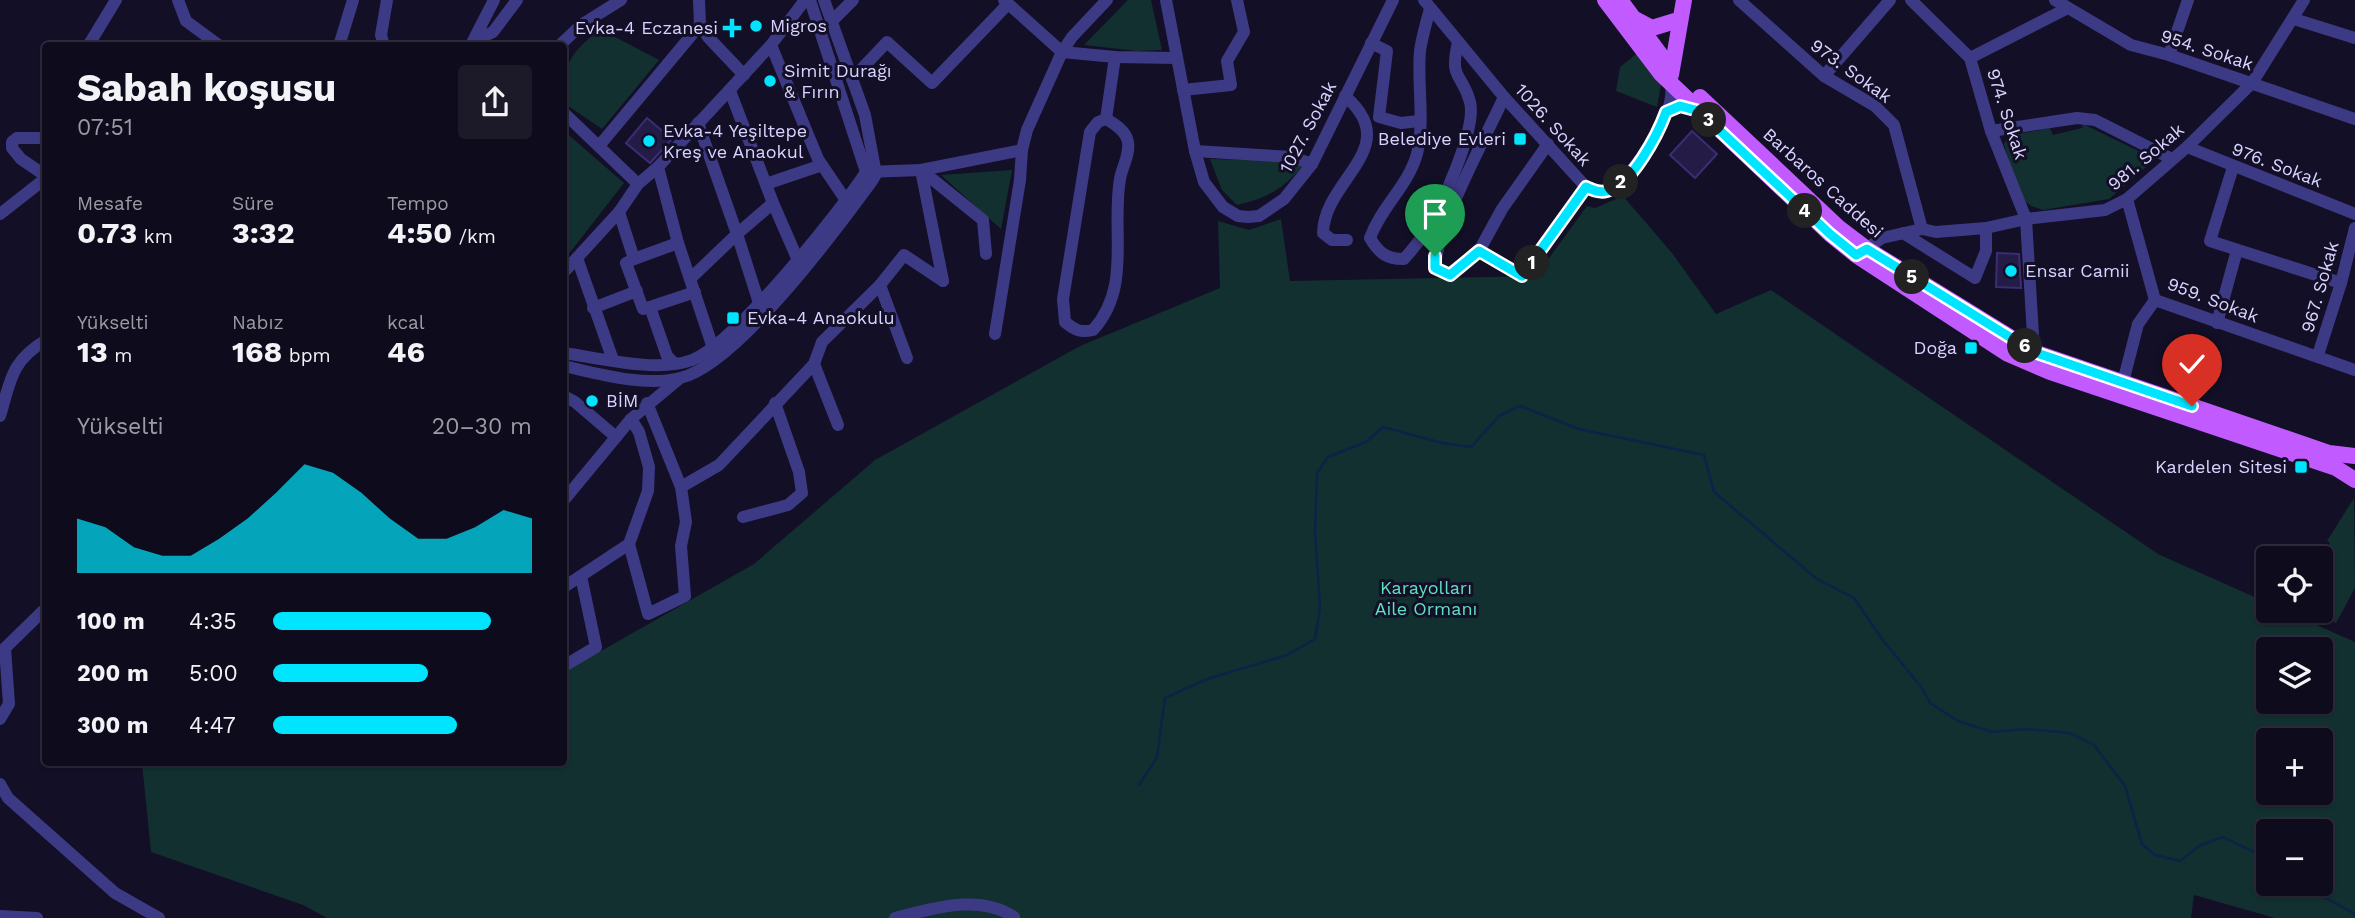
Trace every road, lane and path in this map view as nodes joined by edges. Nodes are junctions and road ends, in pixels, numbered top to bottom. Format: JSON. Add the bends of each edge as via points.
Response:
{"nodes":[{"id":1,"x":116,"y":0,"type":"edge"},
{"id":2,"x":178,"y":0,"type":"edge"},
{"id":3,"x":353,"y":0,"type":"edge"},
{"id":4,"x":387,"y":0,"type":"edge"},
{"id":5,"x":494,"y":0,"type":"edge"},
{"id":6,"x":517,"y":0,"type":"edge"},
{"id":7,"x":621,"y":0,"type":"edge"},
{"id":8,"x":699,"y":0,"type":"edge"},
{"id":9,"x":807,"y":0,"type":"edge"},
{"id":10,"x":824,"y":0,"type":"edge"},
{"id":11,"x":853,"y":0,"type":"edge"},
{"id":12,"x":1166,"y":0,"type":"edge"},
{"id":13,"x":1237,"y":0,"type":"edge"},
{"id":14,"x":1393,"y":0,"type":"edge"},
{"id":15,"x":1605,"y":0,"type":"edge"},
{"id":16,"x":1620,"y":0,"type":"edge"},
{"id":17,"x":1740,"y":0,"type":"edge"},
{"id":18,"x":1890,"y":0,"type":"edge"},
{"id":19,"x":1911,"y":0,"type":"edge"},
{"id":20,"x":2056,"y":0,"type":"edge"},
{"id":21,"x":2188,"y":0,"type":"edge"},
{"id":22,"x":2304,"y":0,"type":"edge"},
{"id":23,"x":1006,"y":2,"type":"edge"},
{"id":24,"x":1099,"y":3,"type":"edge"},
{"id":25,"x":1427,"y":4,"type":"edge"},
{"id":26,"x":2066,"y":9,"type":"junction"},
{"id":27,"x":1680,"y":11,"type":"edge"},
{"id":28,"x":1633,"y":17,"type":"junction"},
{"id":29,"x":2294,"y":19,"type":"junction"},
{"id":30,"x":832,"y":21,"type":"junction"},
{"id":31,"x":699,"y":24,"type":"junction"},
{"id":32,"x":2355,"y":38,"type":"edge"},
{"id":33,"x":1458,"y":41,"type":"junction"},
{"id":34,"x":90,"y":42,"type":"edge"},
{"id":35,"x":215,"y":42,"type":"edge"},
{"id":36,"x":340,"y":42,"type":"edge"},
{"id":37,"x":383,"y":42,"type":"edge"},
{"id":38,"x":563,"y":42,"type":"edge"},
{"id":39,"x":1371,"y":43,"type":"junction"},
{"id":40,"x":771,"y":45,"type":"junction"},
{"id":41,"x":1062,"y":52,"type":"junction"},
{"id":42,"x":2169,"y":55,"type":"junction"},
{"id":43,"x":1115,"y":57,"type":"junction"},
{"id":44,"x":1177,"y":58,"type":"junction"},
{"id":45,"x":1970,"y":58,"type":"junction"},
{"id":46,"x":1666,"y":71,"type":"junction"},
{"id":47,"x":744,"y":75,"type":"junction"},
{"id":48,"x":1824,"y":76,"type":"junction"},
{"id":49,"x":852,"y":79,"type":"junction"},
{"id":50,"x":2252,"y":83,"type":"junction"},
{"id":51,"x":1183,"y":90,"type":"junction"},
{"id":52,"x":730,"y":91,"type":"junction"},
{"id":53,"x":1345,"y":96,"type":"junction"},
{"id":54,"x":1504,"y":97,"type":"junction"},
{"id":55,"x":1699,"y":111,"type":"junction"},
{"id":56,"x":567,"y":116,"type":"edge"},
{"id":57,"x":1663,"y":118,"type":"junction"},
{"id":58,"x":1106,"y":119,"type":"junction"},
{"id":59,"x":2355,"y":119,"type":"edge"},
{"id":60,"x":1419,"y":121,"type":"junction"},
{"id":61,"x":698,"y":123,"type":"junction"},
{"id":62,"x":1991,"y":131,"type":"junction"},
{"id":63,"x":42,"y":138,"type":"edge"},
{"id":64,"x":1548,"y":144,"type":"junction"},
{"id":65,"x":599,"y":146,"type":"junction"},
{"id":66,"x":2187,"y":147,"type":"junction"},
{"id":67,"x":1022,"y":149,"type":"junction"},
{"id":68,"x":1195,"y":151,"type":"junction"},
{"id":69,"x":2172,"y":159,"type":"junction"},
{"id":70,"x":1312,"y":164,"type":"junction"},
{"id":71,"x":822,"y":165,"type":"junction"},
{"id":72,"x":658,"y":167,"type":"junction"},
{"id":73,"x":2233,"y":167,"type":"junction"},
{"id":74,"x":921,"y":170,"type":"junction"},
{"id":75,"x":871,"y":173,"type":"junction"},
{"id":76,"x":42,"y":174,"type":"edge"},
{"id":77,"x":42,"y":180,"type":"edge"},
{"id":78,"x":638,"y":184,"type":"junction"},
{"id":79,"x":766,"y":184,"type":"junction"},
{"id":80,"x":1586,"y":187,"type":"junction"},
{"id":81,"x":2127,"y":199,"type":"junction"},
{"id":82,"x":773,"y":202,"type":"junction"},
{"id":83,"x":847,"y":202,"type":"junction"},
{"id":84,"x":619,"y":212,"type":"junction"},
{"id":85,"x":0,"y":214,"type":"edge"},
{"id":86,"x":2355,"y":214,"type":"edge"},
{"id":87,"x":2026,"y":219,"type":"junction"},
{"id":88,"x":1986,"y":228,"type":"junction"},
{"id":89,"x":2355,"y":228,"type":"edge"},
{"id":90,"x":1922,"y":229,"type":"junction"},
{"id":91,"x":737,"y":233,"type":"junction"},
{"id":92,"x":1903,"y":233,"type":"junction"},
{"id":93,"x":1347,"y":240,"type":"dead end"},
{"id":94,"x":678,"y":243,"type":"junction"},
{"id":95,"x":2237,"y":250,"type":"junction"},
{"id":96,"x":1479,"y":251,"type":"junction"},
{"id":97,"x":1861,"y":252,"type":"junction"},
{"id":98,"x":986,"y":254,"type":"dead end"},
{"id":99,"x":577,"y":258,"type":"junction"},
{"id":100,"x":797,"y":258,"type":"junction"},
{"id":101,"x":634,"y":259,"type":"junction"},
{"id":102,"x":567,"y":269,"type":"edge"},
{"id":103,"x":690,"y":279,"type":"junction"},
{"id":104,"x":2341,"y":283,"type":"junction"},
{"id":105,"x":880,"y":285,"type":"junction"},
{"id":106,"x":636,"y":291,"type":"junction"},
{"id":107,"x":695,"y":292,"type":"junction"},
{"id":108,"x":2155,"y":300,"type":"junction"},
{"id":109,"x":759,"y":303,"type":"junction"},
{"id":110,"x":650,"y":307,"type":"junction"},
{"id":111,"x":593,"y":308,"type":"junction"},
{"id":112,"x":2217,"y":323,"type":"junction"},
{"id":113,"x":995,"y":334,"type":"dead end"},
{"id":114,"x":42,"y":343,"type":"edge"},
{"id":115,"x":713,"y":348,"type":"junction"},
{"id":116,"x":2034,"y":352,"type":"junction"},
{"id":117,"x":567,"y":353,"type":"edge"},
{"id":118,"x":2319,"y":355,"type":"junction"},
{"id":119,"x":907,"y":358,"type":"dead end"},
{"id":120,"x":613,"y":360,"type":"junction"},
{"id":121,"x":691,"y":360,"type":"junction"},
{"id":122,"x":674,"y":363,"type":"junction"},
{"id":123,"x":814,"y":363,"type":"junction"},
{"id":124,"x":567,"y":367,"type":"edge"},
{"id":125,"x":2355,"y":370,"type":"edge"},
{"id":126,"x":680,"y":379,"type":"junction"},
{"id":127,"x":2123,"y":382,"type":"junction"},
{"id":128,"x":567,"y":398,"type":"edge"},
{"id":129,"x":648,"y":403,"type":"junction"},
{"id":130,"x":775,"y":403,"type":"junction"},
{"id":131,"x":0,"y":415,"type":"edge"},
{"id":132,"x":631,"y":419,"type":"junction"},
{"id":133,"x":838,"y":425,"type":"dead end"},
{"id":134,"x":616,"y":437,"type":"junction"},
{"id":135,"x":2355,"y":456,"type":"edge"},
{"id":136,"x":2355,"y":463,"type":"edge"},
{"id":137,"x":2355,"y":479,"type":"edge"},
{"id":138,"x":681,"y":486,"type":"junction"},
{"id":139,"x":567,"y":496,"type":"edge"},
{"id":140,"x":743,"y":517,"type":"dead end"},
{"id":141,"x":629,"y":544,"type":"junction"},
{"id":142,"x":582,"y":576,"type":"junction"},
{"id":143,"x":567,"y":585,"type":"edge"},
{"id":144,"x":42,"y":612,"type":"edge"},
{"id":145,"x":2,"y":650,"type":"edge"},
{"id":146,"x":567,"y":664,"type":"edge"},
{"id":147,"x":0,"y":719,"type":"edge"},
{"id":148,"x":0,"y":784,"type":"edge"},
{"id":149,"x":0,"y":916,"type":"edge"},
{"id":150,"x":1014,"y":917,"type":"edge"},
{"id":151,"x":37,"y":918,"type":"edge"},
{"id":152,"x":159,"y":918,"type":"edge"},
{"id":153,"x":895,"y":918,"type":"edge"}],
"edges":[{"from":1,"to":34,"type":"street"},
{"from":2,"to":35,"type":"street","via":[[186,21]]},
{"from":3,"to":36,"type":"street"},
{"from":4,"to":37,"type":"street"},
{"from":5,"to":6,"type":"street","via":[[473,41],[493,32]]},
{"from":7,"to":38,"type":"street","via":[[581,24]]},
{"from":8,"to":31,"type":"street"},
{"from":9,"to":40,"type":"street"},
{"from":9,"to":75,"type":"street"},
{"from":10,"to":30,"type":"street"},
{"from":11,"to":30,"type":"street"},
{"from":12,"to":44,"type":"street","name":"1027. Sokak"},
{"from":13,"to":51,"type":"street","via":[[1244,32],[1227,61],[1231,85]]},
{"from":14,"to":39,"type":"street","name":"1027. Sokak"},
{"from":15,"to":46,"type":"main road","name":"Barbaros Caddesi"},
{"from":16,"to":28,"type":"main road","name":"Barbaros Caddesi"},
{"from":17,"to":48,"type":"street","name":"973. Sokak"},
{"from":18,"to":48,"type":"street"},
{"from":19,"to":45,"type":"street","name":"974. Sokak"},
{"from":20,"to":26,"type":"street","name":"954. Sokak"},
{"from":21,"to":42,"type":"street"},
{"from":22,"to":29,"type":"street","name":"981. Sokak"},
{"from":23,"to":41,"type":"street"},
{"from":23,"to":49,"type":"street","via":[[932,83],[887,42]]},
{"from":24,"to":41,"type":"street"},
{"from":25,"to":33,"type":"street","name":"1026. Sokak"},
{"from":25,"to":60,"type":"street","via":[[1420,53]]},
{"from":26,"to":42,"type":"street","name":"954. Sokak","via":[[2132,45]]},
{"from":26,"to":45,"type":"street"},
{"from":27,"to":28,"type":"main road","via":[[1652,28]]},
{"from":27,"to":46,"type":"main road"},
{"from":28,"to":46,"type":"main road","name":"Barbaros Caddesi"},
{"from":29,"to":32,"type":"street"},
{"from":29,"to":50,"type":"street","name":"981. Sokak"},
{"from":30,"to":49,"type":"street"},
{"from":31,"to":47,"type":"street"},
{"from":31,"to":65,"type":"street"},
{"from":33,"to":54,"type":"street","name":"1026. Sokak"},
{"from":33,"to":60,"type":"street","via":[[1453,62],[1470,102],[1471,122],[1447,191],[1425,233],[1404,259],[1390,259],[1370,238],[1411,172],[1418,150]]},
{"from":39,"to":53,"type":"street","name":"1027. Sokak"},
{"from":39,"to":60,"type":"street","via":[[1387,51],[1379,117],[1401,123]]},
{"from":40,"to":47,"type":"street"},
{"from":40,"to":71,"type":"street"},
{"from":41,"to":43,"type":"street"},
{"from":41,"to":67,"type":"street"},
{"from":42,"to":50,"type":"street","name":"954. Sokak"},
{"from":43,"to":44,"type":"street"},
{"from":43,"to":58,"type":"street"},
{"from":44,"to":51,"type":"street","name":"1027. Sokak"},
{"from":45,"to":62,"type":"street","name":"974. Sokak"},
{"from":46,"to":55,"type":"main road","name":"Barbaros Caddesi"},
{"from":46,"to":57,"type":"street","name":"1026. Sokak","via":[[1672,91]]},
{"from":46,"to":97,"type":"main road","name":"Barbaros Caddesi"},
{"from":47,"to":52,"type":"street"},
{"from":48,"to":90,"type":"street","name":"973. Sokak","via":[[1875,106],[1894,125]]},
{"from":49,"to":75,"type":"street","via":[[865,115]]},
{"from":50,"to":59,"type":"street","name":"954. Sokak"},
{"from":50,"to":66,"type":"street","name":"981. Sokak"},
{"from":51,"to":68,"type":"street","name":"1027. Sokak"},
{"from":52,"to":61,"type":"street"},
{"from":52,"to":79,"type":"street"},
{"from":53,"to":70,"type":"street","name":"1027. Sokak"},
{"from":53,"to":93,"type":"street","via":[[1359,108],[1368,131],[1366,147],[1331,202],[1323,233],[1332,240]]},
{"from":54,"to":64,"type":"street","name":"1026. Sokak"},
{"from":54,"to":96,"type":"street","via":[[1451,212],[1435,268],[1450,275]]},
{"from":55,"to":57,"type":"street","via":[[1680,106]]},
{"from":55,"to":97,"type":"main road","name":"Barbaros Caddesi","via":[[1830,234]]},
{"from":56,"to":65,"type":"street"},
{"from":57,"to":80,"type":"street","name":"1026. Sokak","via":[[1642,158],[1622,182],[1610,191]]},
{"from":58,"to":58,"type":"street","via":[[1124,132],[1128,141],[1120,178],[1119,271],[1110,305],[1093,330],[1084,332],[1065,322],[1063,299],[1090,131]]},
{"from":61,"to":72,"type":"street"},
{"from":61,"to":91,"type":"street"},
{"from":62,"to":69,"type":"street","via":[[2077,118],[2095,120]]},
{"from":62,"to":87,"type":"street","name":"974. Sokak"},
{"from":63,"to":76,"type":"street","via":[[17,138],[12,148]]},
{"from":64,"to":80,"type":"street","name":"1026. Sokak"},
{"from":64,"to":96,"type":"street"},
{"from":65,"to":78,"type":"street"},
{"from":66,"to":69,"type":"street","name":"981. Sokak"},
{"from":66,"to":73,"type":"street","name":"976. Sokak"},
{"from":67,"to":74,"type":"street"},
{"from":67,"to":113,"type":"street"},
{"from":68,"to":70,"type":"street","via":[[1292,156]]},
{"from":68,"to":70,"type":"street","name":"1027. Sokak","via":[[1204,182],[1215,199],[1238,216],[1259,216],[1269,210]]},
{"from":69,"to":81,"type":"street","name":"981. Sokak"},
{"from":71,"to":79,"type":"street"},
{"from":71,"to":83,"type":"street"},
{"from":72,"to":78,"type":"street"},
{"from":72,"to":94,"type":"street"},
{"from":73,"to":86,"type":"street","name":"976. Sokak"},
{"from":73,"to":95,"type":"street","via":[[2210,241]]},
{"from":74,"to":75,"type":"street"},
{"from":74,"to":98,"type":"street","via":[[983,220]]},
{"from":74,"to":105,"type":"street","via":[[943,281],[904,255]]},
{"from":75,"to":83,"type":"street"},
{"from":75,"to":126,"type":"street","via":[[844,219],[769,308],[717,360]]},
{"from":77,"to":85,"type":"street"},
{"from":78,"to":84,"type":"street"},
{"from":79,"to":82,"type":"street"},
{"from":80,"to":96,"type":"street","via":[[1522,276]]},
{"from":81,"to":87,"type":"street","name":"981. Sokak","via":[[2105,210]]},
{"from":81,"to":108,"type":"street","name":"959. Sokak"},
{"from":82,"to":91,"type":"street"},
{"from":82,"to":100,"type":"street"},
{"from":83,"to":100,"type":"street"},
{"from":84,"to":99,"type":"street"},
{"from":84,"to":101,"type":"street"},
{"from":87,"to":88,"type":"street","name":"981. Sokak"},
{"from":87,"to":116,"type":"street","name":"974. Sokak"},
{"from":88,"to":90,"type":"street","name":"981. Sokak"},
{"from":88,"to":92,"type":"street","via":[[1986,251],[1975,278]]},
{"from":89,"to":104,"type":"street","name":"967. Sokak"},
{"from":90,"to":92,"type":"street","name":"981. Sokak"},
{"from":91,"to":103,"type":"street"},
{"from":91,"to":109,"type":"street"},
{"from":92,"to":97,"type":"street","name":"981. Sokak","via":[[1882,238]]},
{"from":94,"to":101,"type":"street"},
{"from":94,"to":103,"type":"street"},
{"from":95,"to":104,"type":"street"},
{"from":95,"to":112,"type":"street"},
{"from":97,"to":116,"type":"main road","name":"Barbaros Caddesi"},
{"from":97,"to":137,"type":"main road","name":"Barbaros Caddesi","via":[[2008,354],[2109,393],[2336,468]]},
{"from":99,"to":102,"type":"street"},
{"from":99,"to":111,"type":"street"},
{"from":100,"to":109,"type":"street"},
{"from":101,"to":106,"type":"street","via":[[626,263]]},
{"from":103,"to":107,"type":"street"},
{"from":104,"to":118,"type":"street","name":"967. Sokak"},
{"from":105,"to":119,"type":"street"},
{"from":105,"to":123,"type":"street","via":[[822,342]]},
{"from":106,"to":110,"type":"street","via":[[643,309]]},
{"from":106,"to":111,"type":"street"},
{"from":107,"to":110,"type":"street"},
{"from":107,"to":115,"type":"street"},
{"from":108,"to":112,"type":"street","name":"959. Sokak"},
{"from":108,"to":127,"type":"street","via":[[2138,324]]},
{"from":109,"to":115,"type":"street"},
{"from":110,"to":122,"type":"street","via":[[667,356]]},
{"from":111,"to":120,"type":"street"},
{"from":112,"to":118,"type":"street","name":"959. Sokak"},
{"from":114,"to":131,"type":"street","via":[[22,359],[9,380]]},
{"from":115,"to":121,"type":"street"},
{"from":116,"to":127,"type":"main road","name":"Barbaros Caddesi"},
{"from":117,"to":120,"type":"street"},
{"from":118,"to":125,"type":"street","name":"959. Sokak"},
{"from":120,"to":122,"type":"street"},
{"from":121,"to":122,"type":"street"},
{"from":121,"to":126,"type":"street"},
{"from":123,"to":130,"type":"street"},
{"from":123,"to":133,"type":"street"},
{"from":124,"to":126,"type":"street","via":[[622,377]]},
{"from":126,"to":129,"type":"street"},
{"from":127,"to":135,"type":"main road","name":"Barbaros Caddesi","via":[[2329,453]]},
{"from":128,"to":134,"type":"street"},
{"from":129,"to":132,"type":"street"},
{"from":129,"to":138,"type":"street"},
{"from":130,"to":138,"type":"street","via":[[719,465]]},
{"from":130,"to":140,"type":"street","via":[[802,493],[788,505]]},
{"from":132,"to":134,"type":"street"},
{"from":132,"to":141,"type":"street","via":[[649,467],[648,491]]},
{"from":134,"to":139,"type":"street"},
{"from":136,"to":137,"type":"main road"},
{"from":138,"to":141,"type":"street","via":[[686,522],[681,546],[685,596],[648,614]]},
{"from":141,"to":142,"type":"street"},
{"from":142,"to":143,"type":"street"},
{"from":142,"to":146,"type":"street","via":[[596,647]]},
{"from":144,"to":145,"type":"street"},
{"from":145,"to":147,"type":"street","via":[[9,704]]},
{"from":148,"to":152,"type":"street","via":[[8,798],[115,892]]},
{"from":149,"to":151,"type":"street"},
{"from":150,"to":153,"type":"street","via":[[991,907],[944,905]]}]}
